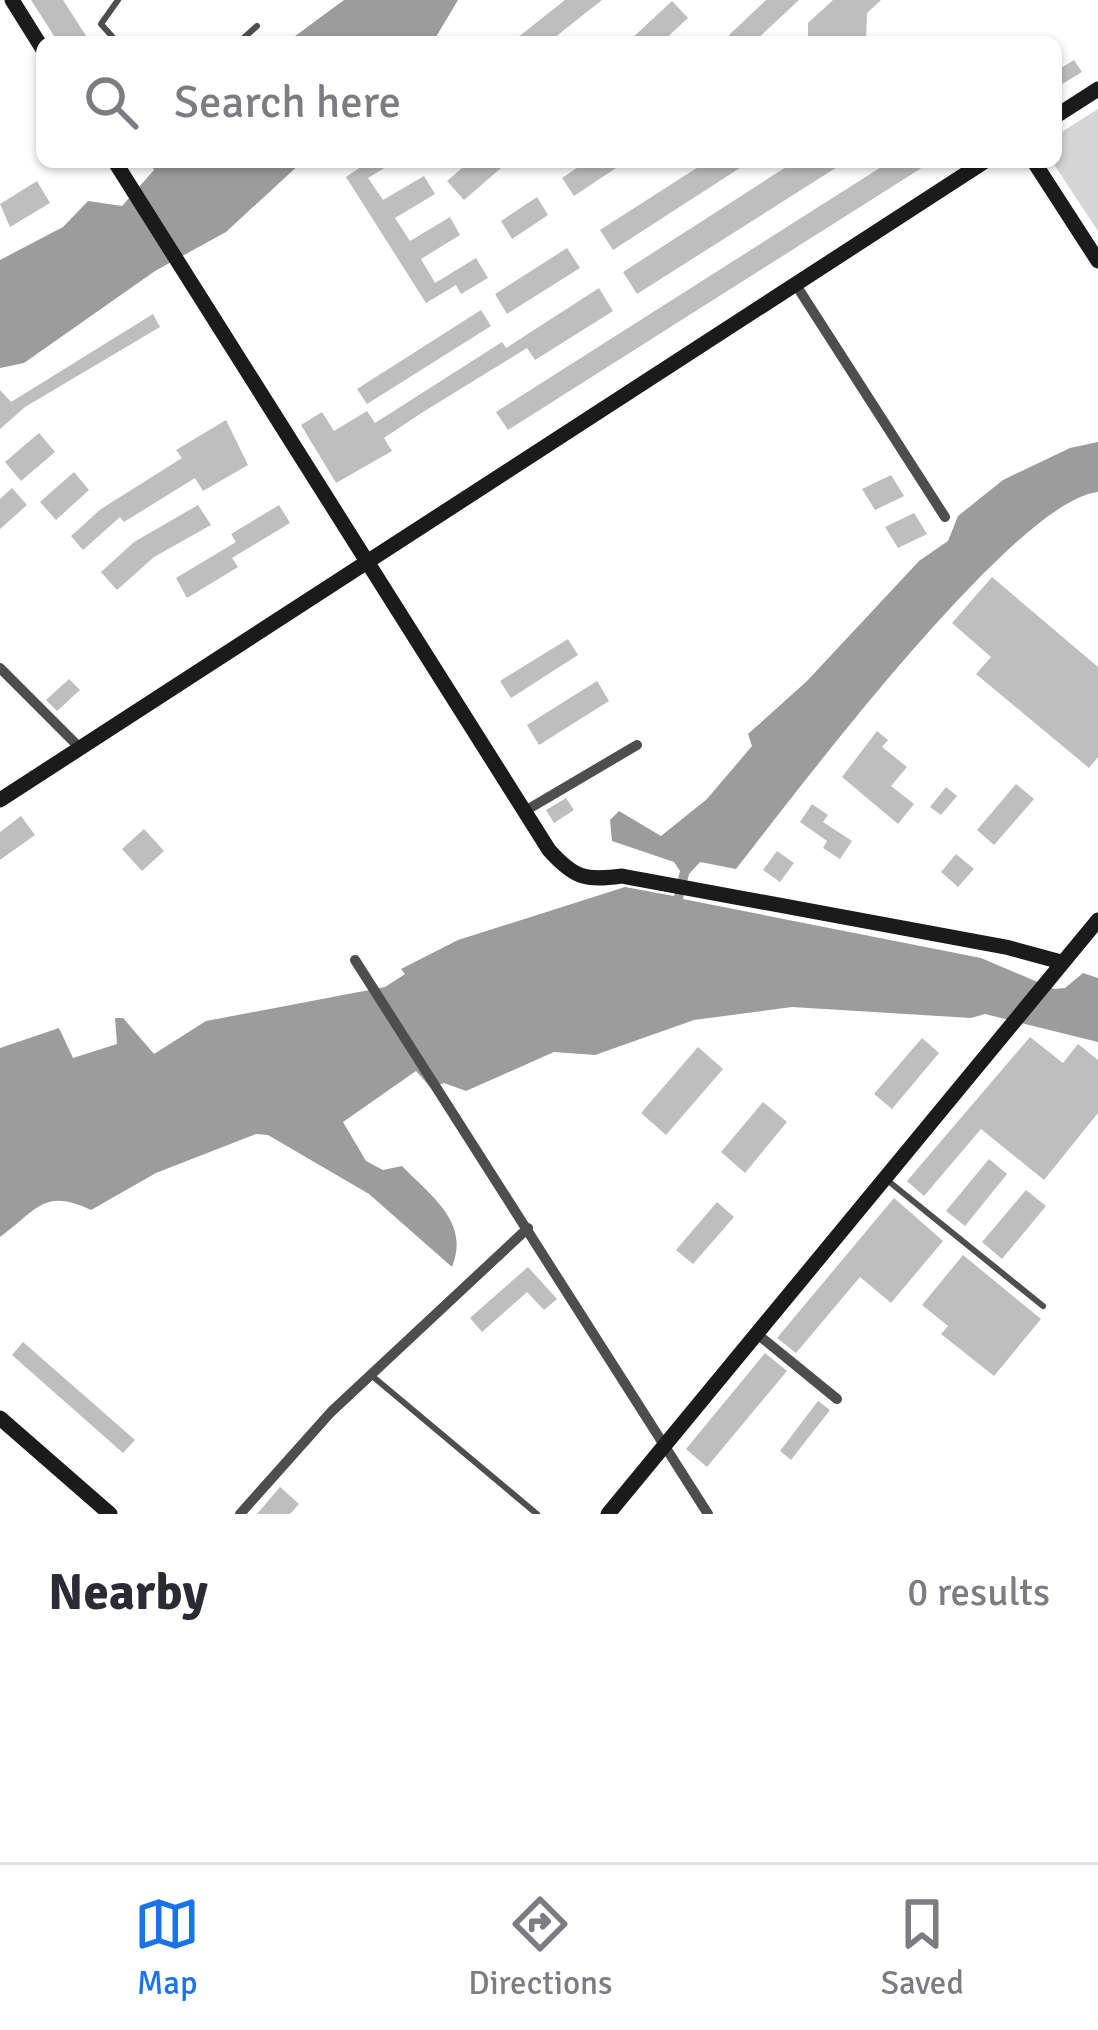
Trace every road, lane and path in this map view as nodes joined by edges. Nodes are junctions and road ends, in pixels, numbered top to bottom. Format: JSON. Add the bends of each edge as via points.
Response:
{"nodes":[{"id":1,"x":12,"y":0,"type":"edge"},
{"id":2,"x":118,"y":0,"type":"edge"},
{"id":3,"x":257,"y":26,"type":"dead end"},
{"id":4,"x":111,"y":36,"type":"edge"},
{"id":5,"x":246,"y":36,"type":"edge"},
{"id":6,"x":36,"y":38,"type":"edge"},
{"id":7,"x":1098,"y":89,"type":"edge"},
{"id":8,"x":1062,"y":112,"type":"edge"},
{"id":9,"x":119,"y":168,"type":"edge"},
{"id":10,"x":975,"y":168,"type":"edge"},
{"id":11,"x":1038,"y":168,"type":"edge"},
{"id":12,"x":1098,"y":260,"type":"edge"},
{"id":13,"x":796,"y":284,"type":"junction"},
{"id":14,"x":945,"y":517,"type":"dead end"},
{"id":15,"x":370,"y":561,"type":"junction"},
{"id":16,"x":0,"y":668,"type":"edge"},
{"id":17,"x":637,"y":745,"type":"dead end"},
{"id":18,"x":81,"y":748,"type":"junction"},
{"id":19,"x":0,"y":800,"type":"edge"},
{"id":20,"x":525,"y":811,"type":"junction"},
{"id":21,"x":1098,"y":920,"type":"edge"},
{"id":22,"x":355,"y":960,"type":"dead end"},
{"id":23,"x":1055,"y":968,"type":"junction"},
{"id":24,"x":884,"y":1177,"type":"junction"},
{"id":25,"x":528,"y":1228,"type":"junction"},
{"id":26,"x":1043,"y":1306,"type":"dead end"},
{"id":27,"x":756,"y":1334,"type":"junction"},
{"id":28,"x":371,"y":1376,"type":"junction"},
{"id":29,"x":837,"y":1399,"type":"dead end"},
{"id":30,"x":0,"y":1418,"type":"edge"},
{"id":31,"x":665,"y":1444,"type":"junction"},
{"id":32,"x":95,"y":1501,"type":"junction"},
{"id":33,"x":82,"y":1514,"type":"edge"},
{"id":34,"x":110,"y":1514,"type":"edge"},
{"id":35,"x":241,"y":1514,"type":"edge"},
{"id":36,"x":537,"y":1514,"type":"edge"},
{"id":37,"x":608,"y":1514,"type":"edge"},
{"id":38,"x":708,"y":1514,"type":"edge"}],
"edges":[{"from":1,"to":6,"type":"street"},
{"from":2,"to":4,"type":"lane","via":[[100,24]]},
{"from":3,"to":5,"type":"lane"},
{"from":7,"to":8,"type":"street"},
{"from":9,"to":15,"type":"street"},
{"from":10,"to":13,"type":"street"},
{"from":11,"to":12,"type":"street"},
{"from":13,"to":14,"type":"street"},
{"from":13,"to":15,"type":"street"},
{"from":15,"to":18,"type":"street"},
{"from":15,"to":20,"type":"street"},
{"from":16,"to":18,"type":"street"},
{"from":17,"to":20,"type":"street"},
{"from":18,"to":19,"type":"street"},
{"from":20,"to":23,"type":"street","via":[[549,850],[584,881],[622,876],[1006,946]]},
{"from":21,"to":23,"type":"street"},
{"from":22,"to":25,"type":"street"},
{"from":23,"to":24,"type":"street"},
{"from":24,"to":26,"type":"lane"},
{"from":24,"to":27,"type":"street"},
{"from":25,"to":28,"type":"street"},
{"from":25,"to":31,"type":"street"},
{"from":27,"to":29,"type":"street"},
{"from":27,"to":31,"type":"street"},
{"from":28,"to":35,"type":"street"},
{"from":28,"to":36,"type":"lane"},
{"from":30,"to":32,"type":"street"},
{"from":31,"to":37,"type":"street"},
{"from":31,"to":38,"type":"street"},
{"from":32,"to":33,"type":"street"},
{"from":32,"to":34,"type":"street"}]}
